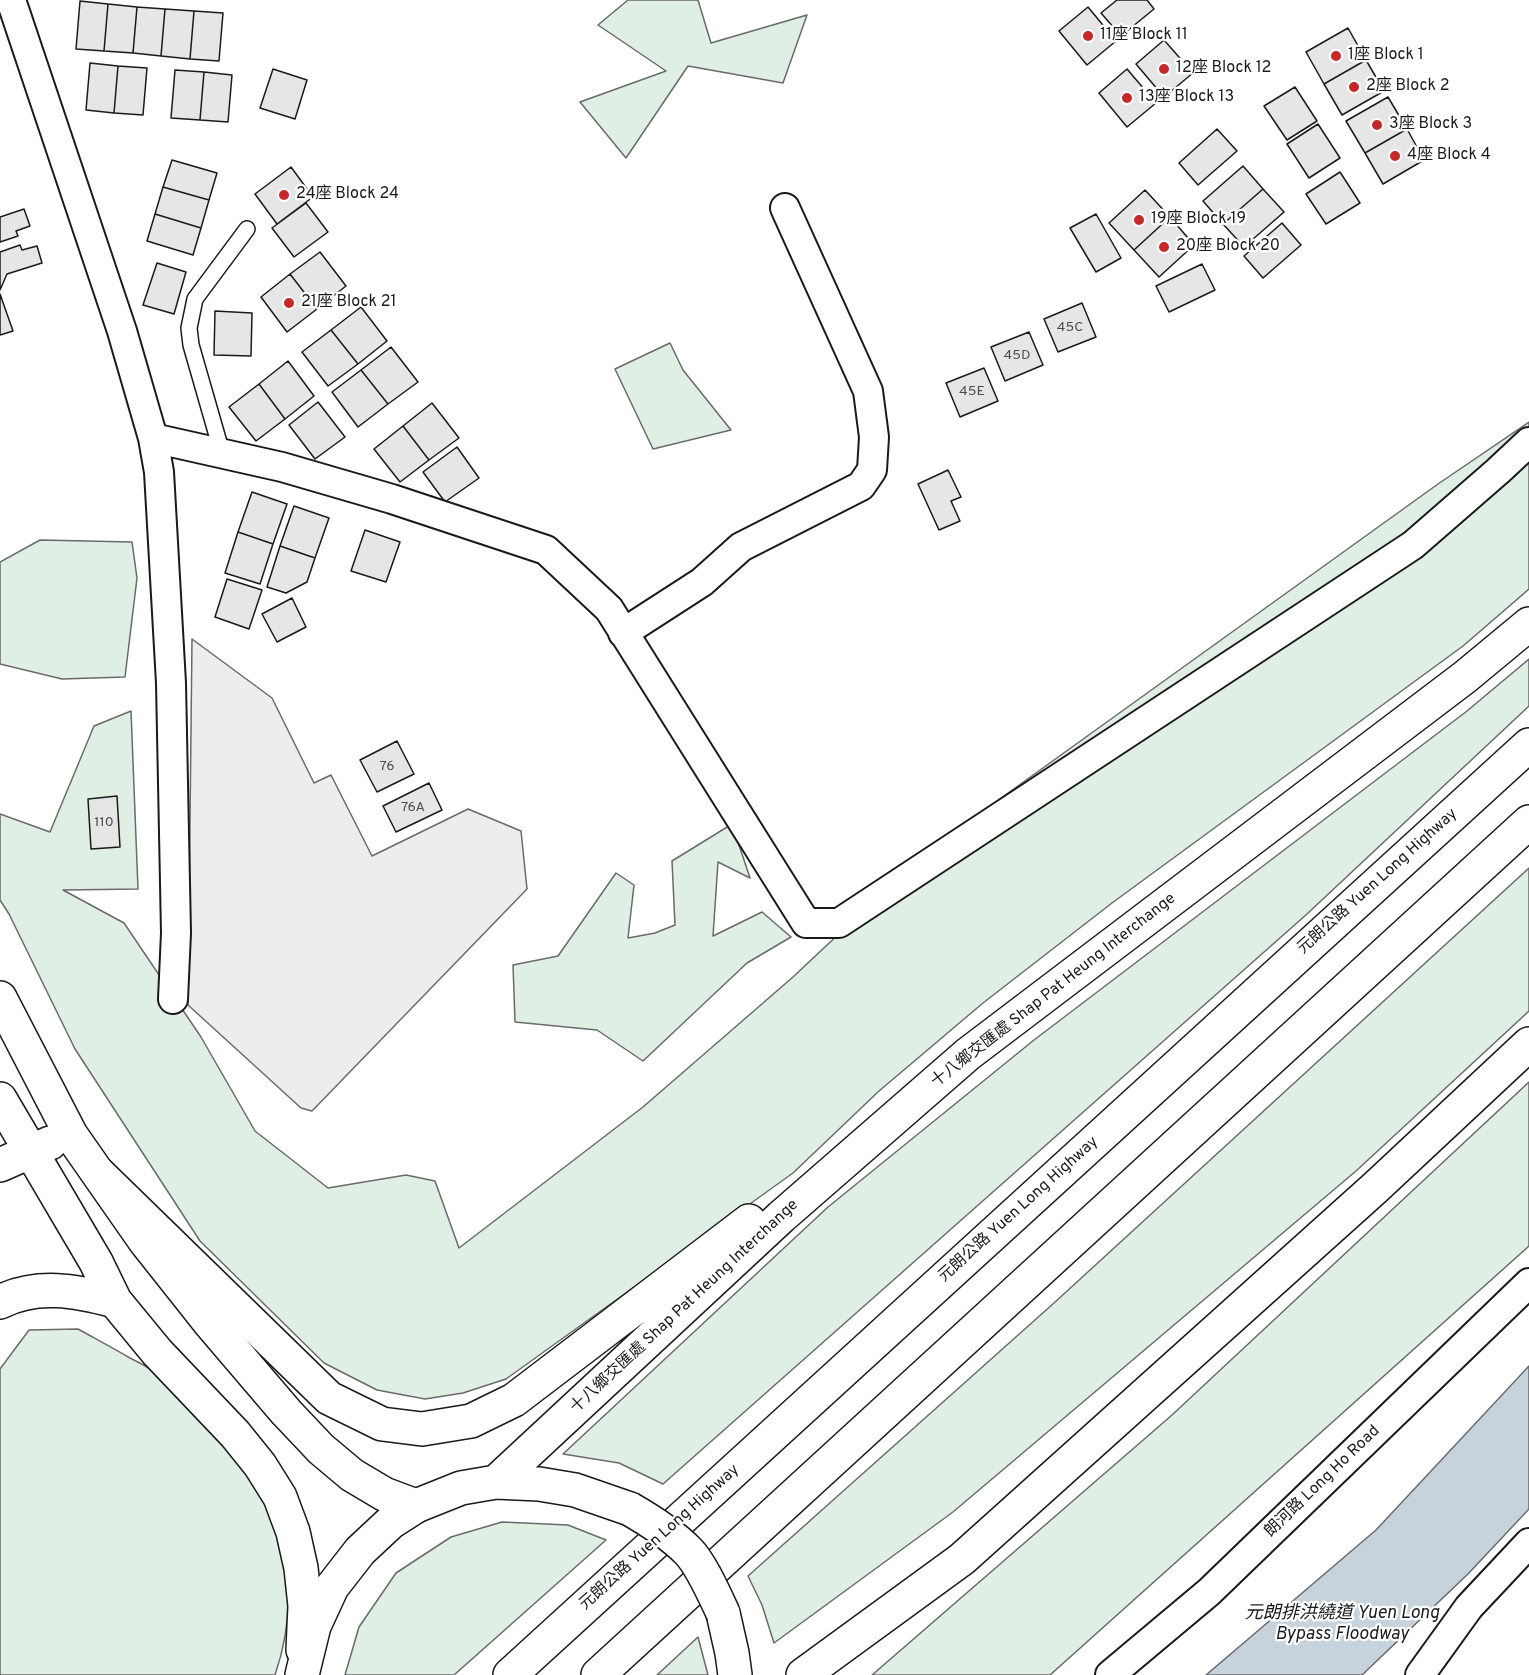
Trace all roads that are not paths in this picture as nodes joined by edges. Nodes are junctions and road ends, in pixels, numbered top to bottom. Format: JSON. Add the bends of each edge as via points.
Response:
{"nodes":[{"id":1,"x":10,"y":0,"type":"edge"},
{"id":2,"x":785,"y":208,"type":"dead end"},
{"id":3,"x":247,"y":229,"type":"dead end"},
{"id":4,"x":153,"y":438,"type":"junction"},
{"id":5,"x":1529,"y":442,"type":"edge"},
{"id":6,"x":222,"y":453,"type":"junction"},
{"id":7,"x":1529,"y":624,"type":"edge"},
{"id":8,"x":623,"y":633,"type":"junction"},
{"id":9,"x":1529,"y":745,"type":"edge"},
{"id":10,"x":1529,"y":822,"type":"edge"},
{"id":11,"x":0,"y":998,"type":"edge"},
{"id":12,"x":173,"y":999,"type":"dead end"},
{"id":13,"x":1529,"y":1044,"type":"edge"},
{"id":14,"x":968,"y":1054,"type":"junction"},
{"id":15,"x":0,"y":1099,"type":"edge"},
{"id":16,"x":71,"y":1135,"type":"junction"},
{"id":17,"x":30,"y":1151,"type":"junction"},
{"id":18,"x":0,"y":1166,"type":"edge"},
{"id":19,"x":98,"y":1173,"type":"junction"},
{"id":20,"x":1529,"y":1283,"type":"edge"},
{"id":21,"x":115,"y":1301,"type":"junction"},
{"id":22,"x":0,"y":1302,"type":"edge"},
{"id":23,"x":496,"y":1482,"type":"junction"},
{"id":24,"x":416,"y":1506,"type":"junction"},
{"id":25,"x":1529,"y":1543,"type":"edge"},
{"id":26,"x":302,"y":1673,"type":"edge"},
{"id":27,"x":510,"y":1675,"type":"edge"},
{"id":28,"x":598,"y":1675,"type":"edge"},
{"id":29,"x":735,"y":1675,"type":"edge"},
{"id":30,"x":803,"y":1675,"type":"edge"},
{"id":31,"x":1110,"y":1675,"type":"edge"},
{"id":32,"x":1420,"y":1675,"type":"edge"}],
"edges":[{"from":1,"to":4,"type":"street","via":[[122,331]]},
{"from":2,"to":8,"type":"street","via":[[868,391],[874,437],[872,470],[861,486],[741,547],[702,582]]},
{"from":3,"to":6,"type":"lane","via":[[195,299],[189,328]]},
{"from":4,"to":6,"type":"street"},
{"from":4,"to":12,"type":"street","via":[[159,472],[171,683],[176,933]]},
{"from":5,"to":8,"type":"street","via":[[1413,545],[839,923],[806,923]]},
{"from":6,"to":8,"type":"street","via":[[293,470],[546,550],[609,609]]},
{"from":7,"to":14,"type":"main road","name":"十八鄉交匯處 Shap Pat Heung Interchange","via":[[1465,677]]},
{"from":9,"to":27,"type":"main road","name":"元朗公路 Yuen Long Highway"},
{"from":10,"to":28,"type":"main road"},
{"from":11,"to":16,"type":"main road"},
{"from":13,"to":30,"type":"main road","via":[[962,1559]]},
{"from":14,"to":19,"type":"main road","via":[[514,1400],[471,1421],[422,1429],[382,1424],[329,1398]]},
{"from":14,"to":23,"type":"main road","name":"十八鄉交匯處 Shap Pat Heung Interchange","via":[[781,1217]]},
{"from":15,"to":17,"type":"main road"},
{"from":16,"to":17,"type":"main road"},
{"from":16,"to":19,"type":"main road"},
{"from":17,"to":18,"type":"main road"},
{"from":17,"to":21,"type":"main road"},
{"from":19,"to":24,"type":"main road","via":[[210,1323],[321,1449],[352,1475],[384,1494]]},
{"from":20,"to":31,"type":"street","name":"朗河路 Long Ho Road","via":[[1209,1592]]},
{"from":21,"to":22,"type":"main road","via":[[43,1289]]},
{"from":21,"to":26,"type":"main road","via":[[235,1434],[280,1497],[301,1568],[305,1606]]},
{"from":23,"to":24,"type":"main road","via":[[462,1488]]},
{"from":23,"to":29,"type":"main road","bridge":true,"via":[[575,1490],[630,1509],[660,1527],[690,1552],[713,1591],[723,1613]]},
{"from":24,"to":26,"type":"main road","via":[[391,1522],[360,1551],[332,1587],[314,1626]]},
{"from":25,"to":32,"type":"street","via":[[1469,1607]]}]}
